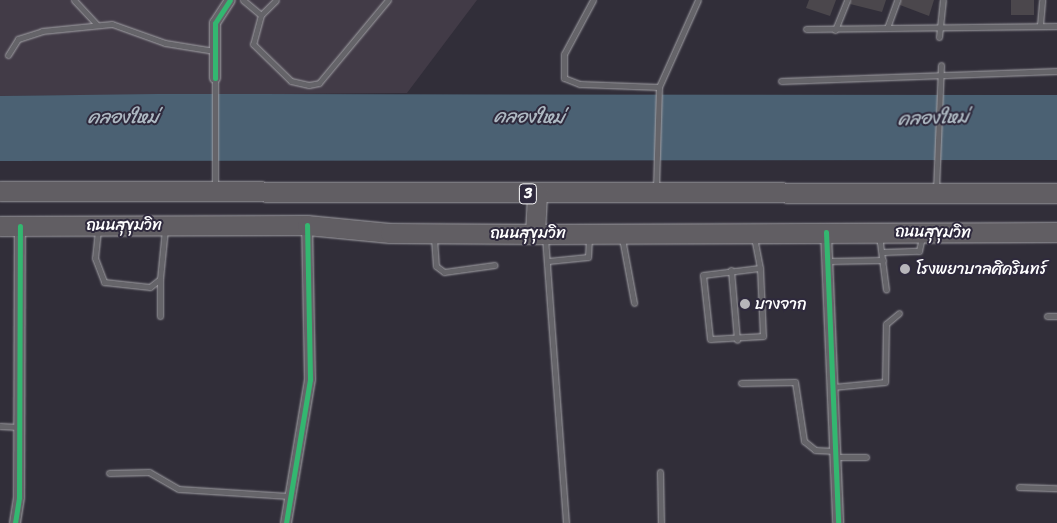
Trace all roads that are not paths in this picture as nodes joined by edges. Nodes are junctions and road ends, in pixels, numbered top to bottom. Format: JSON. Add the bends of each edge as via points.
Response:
{"nodes":[{"id":1,"x":74,"y":0,"type":"edge"},
{"id":2,"x":230,"y":0,"type":"edge"},
{"id":3,"x":243,"y":0,"type":"edge"},
{"id":4,"x":276,"y":0,"type":"edge"},
{"id":5,"x":388,"y":0,"type":"edge"},
{"id":6,"x":593,"y":0,"type":"edge"},
{"id":7,"x":698,"y":0,"type":"edge"},
{"id":8,"x":847,"y":0,"type":"edge"},
{"id":9,"x":896,"y":0,"type":"edge"},
{"id":10,"x":943,"y":0,"type":"edge"},
{"id":11,"x":1042,"y":0,"type":"edge"},
{"id":12,"x":261,"y":15,"type":"junction"},
{"id":13,"x":97,"y":25,"type":"junction"},
{"id":14,"x":1040,"y":25,"type":"junction"},
{"id":15,"x":1057,"y":26,"type":"edge"},
{"id":16,"x":887,"y":28,"type":"junction"},
{"id":17,"x":806,"y":29,"type":"dead end"},
{"id":18,"x":939,"y":29,"type":"junction"},
{"id":19,"x":835,"y":30,"type":"junction"},
{"id":20,"x":939,"y":37,"type":"dead end"},
{"id":21,"x":214,"y":51,"type":"junction"},
{"id":22,"x":8,"y":55,"type":"dead end"},
{"id":23,"x":941,"y":64,"type":"dead end"},
{"id":24,"x":1057,"y":71,"type":"edge"},
{"id":25,"x":215,"y":78,"type":"joint"},
{"id":26,"x":940,"y":78,"type":"junction"},
{"id":27,"x":780,"y":81,"type":"dead end"},
{"id":28,"x":659,"y":90,"type":"junction"},
{"id":29,"x":0,"y":191,"type":"edge"},
{"id":30,"x":215,"y":193,"type":"junction"},
{"id":31,"x":655,"y":193,"type":"junction"},
{"id":32,"x":936,"y":193,"type":"junction"},
{"id":33,"x":1057,"y":193,"type":"edge"},
{"id":34,"x":537,"y":194,"type":"junction"},
{"id":35,"x":98,"y":225,"type":"junction"},
{"id":36,"x":307,"y":225,"type":"junction"},
{"id":37,"x":0,"y":226,"type":"edge"},
{"id":38,"x":20,"y":226,"type":"junction"},
{"id":39,"x":165,"y":226,"type":"junction"},
{"id":40,"x":434,"y":232,"type":"junction"},
{"id":41,"x":753,"y":232,"type":"junction"},
{"id":42,"x":826,"y":232,"type":"junction"},
{"id":43,"x":879,"y":232,"type":"junction"},
{"id":44,"x":920,"y":232,"type":"junction"},
{"id":45,"x":1057,"y":232,"type":"edge"},
{"id":46,"x":587,"y":233,"type":"junction"},
{"id":47,"x":621,"y":233,"type":"junction"},
{"id":48,"x":540,"y":234,"type":"junction"},
{"id":49,"x":883,"y":252,"type":"junction"},
{"id":50,"x":830,"y":260,"type":"junction"},
{"id":51,"x":883,"y":260,"type":"junction"},
{"id":52,"x":548,"y":261,"type":"junction"},
{"id":53,"x":494,"y":265,"type":"dead end"},
{"id":54,"x":760,"y":268,"type":"junction"},
{"id":55,"x":731,"y":270,"type":"junction"},
{"id":56,"x":160,"y":279,"type":"junction"},
{"id":57,"x":886,"y":290,"type":"dead end"},
{"id":58,"x":634,"y":303,"type":"dead end"},
{"id":59,"x":899,"y":313,"type":"dead end"},
{"id":60,"x":160,"y":316,"type":"dead end"},
{"id":61,"x":1046,"y":316,"type":"dead end"},
{"id":62,"x":1057,"y":316,"type":"edge"},
{"id":63,"x":737,"y":340,"type":"junction"},
{"id":64,"x":741,"y":383,"type":"dead end"},
{"id":65,"x":833,"y":387,"type":"junction"},
{"id":66,"x":0,"y":426,"type":"edge"},
{"id":67,"x":18,"y":428,"type":"junction"},
{"id":68,"x":835,"y":454,"type":"junction"},
{"id":69,"x":866,"y":457,"type":"dead end"},
{"id":70,"x":660,"y":472,"type":"dead end"},
{"id":71,"x":109,"y":473,"type":"dead end"},
{"id":72,"x":1019,"y":487,"type":"dead end"},
{"id":73,"x":1057,"y":488,"type":"edge"},
{"id":74,"x":289,"y":496,"type":"junction"},
{"id":75,"x":15,"y":523,"type":"edge"},
{"id":76,"x":286,"y":523,"type":"edge"},
{"id":77,"x":566,"y":523,"type":"edge"},
{"id":78,"x":661,"y":523,"type":"edge"},
{"id":79,"x":838,"y":523,"type":"edge"}],
"edges":[{"from":1,"to":13,"type":"lane"},
{"from":2,"to":21,"type":"street","via":[[215,23]]},
{"from":3,"to":12,"type":"lane"},
{"from":4,"to":12,"type":"lane"},
{"from":5,"to":12,"type":"lane","via":[[320,82],[309,85],[291,81],[253,44]]},
{"from":6,"to":28,"type":"lane","via":[[564,54],[564,78],[580,84]]},
{"from":7,"to":28,"type":"lane"},
{"from":8,"to":19,"type":"lane"},
{"from":9,"to":16,"type":"lane"},
{"from":10,"to":18,"type":"lane"},
{"from":11,"to":14,"type":"lane"},
{"from":13,"to":21,"type":"lane","via":[[112,24],[165,43]]},
{"from":13,"to":22,"type":"lane","via":[[18,38]]},
{"from":14,"to":15,"type":"lane"},
{"from":14,"to":18,"type":"lane"},
{"from":16,"to":18,"type":"lane"},
{"from":16,"to":19,"type":"lane"},
{"from":17,"to":19,"type":"lane"},
{"from":18,"to":20,"type":"lane"},
{"from":21,"to":25,"type":"street"},
{"from":23,"to":26,"type":"lane"},
{"from":24,"to":26,"type":"lane"},
{"from":25,"to":30,"type":"lane"},
{"from":26,"to":27,"type":"lane"},
{"from":26,"to":32,"type":"lane"},
{"from":28,"to":31,"type":"lane"},
{"from":29,"to":30,"type":"highway","name":"ถนนสุขุมวิท","number":"3"},
{"from":30,"to":34,"type":"highway","name":"ถนนสุขุมวิท","number":"3"},
{"from":31,"to":32,"type":"highway","name":"ถนนสุขุมวิท","number":"3"},
{"from":31,"to":34,"type":"highway","name":"ถนนสุขุมวิท","number":"3"},
{"from":32,"to":33,"type":"highway","name":"ถนนสุขุมวิท","number":"3"},
{"from":34,"to":48,"type":"highway"},
{"from":35,"to":38,"type":"highway","name":"ถนนสุขุมวิท"},
{"from":35,"to":39,"type":"highway","name":"ถนนสุขุมวิท"},
{"from":35,"to":56,"type":"lane","via":[[95,258],[104,282],[150,286]]},
{"from":36,"to":39,"type":"highway","name":"ถนนสุขุมวิท"},
{"from":36,"to":40,"type":"highway","name":"ถนนสุขุมวิท"},
{"from":36,"to":74,"type":"street","via":[[310,379]]},
{"from":37,"to":38,"type":"highway","name":"ถนนสุขุมวิท"},
{"from":38,"to":67,"type":"street"},
{"from":39,"to":56,"type":"lane"},
{"from":40,"to":48,"type":"highway","name":"ถนนสุขุมวิท"},
{"from":40,"to":53,"type":"lane","via":[[436,266],[444,272]]},
{"from":41,"to":42,"type":"highway","name":"ถนนสุขุมวิท"},
{"from":41,"to":47,"type":"highway","name":"ถนนสุขุมวิท"},
{"from":41,"to":54,"type":"lane"},
{"from":42,"to":43,"type":"highway","name":"ถนนสุขุมวิท"},
{"from":42,"to":50,"type":"street"},
{"from":43,"to":44,"type":"highway","name":"ถนนสุขุมวิท"},
{"from":43,"to":49,"type":"lane"},
{"from":44,"to":45,"type":"highway","name":"ถนนสุขุมวิท"},
{"from":44,"to":49,"type":"lane","via":[[923,245],[919,251]]},
{"from":46,"to":47,"type":"highway","name":"ถนนสุขุมวิท"},
{"from":46,"to":48,"type":"highway","name":"ถนนสุขุมวิท"},
{"from":46,"to":52,"type":"lane","via":[[591,241],[588,257]]},
{"from":47,"to":58,"type":"lane"},
{"from":48,"to":52,"type":"lane"},
{"from":49,"to":51,"type":"lane"},
{"from":50,"to":51,"type":"lane"},
{"from":50,"to":65,"type":"street"},
{"from":51,"to":57,"type":"lane"},
{"from":52,"to":77,"type":"lane"},
{"from":54,"to":55,"type":"lane"},
{"from":54,"to":63,"type":"lane","via":[[763,336]]},
{"from":55,"to":63,"type":"lane"},
{"from":55,"to":63,"type":"lane","via":[[706,272],[702,284],[708,334],[716,340]]},
{"from":56,"to":60,"type":"lane"},
{"from":59,"to":65,"type":"lane","via":[[886,324],[885,382]]},
{"from":61,"to":62,"type":"lane"},
{"from":64,"to":68,"type":"lane","via":[[795,382],[804,441],[815,450]]},
{"from":65,"to":68,"type":"street"},
{"from":66,"to":67,"type":"lane"},
{"from":67,"to":75,"type":"street"},
{"from":68,"to":69,"type":"lane"},
{"from":68,"to":79,"type":"street"},
{"from":70,"to":78,"type":"lane"},
{"from":71,"to":74,"type":"lane","via":[[149,472],[179,489]]},
{"from":72,"to":73,"type":"lane"},
{"from":74,"to":76,"type":"street"}]}
